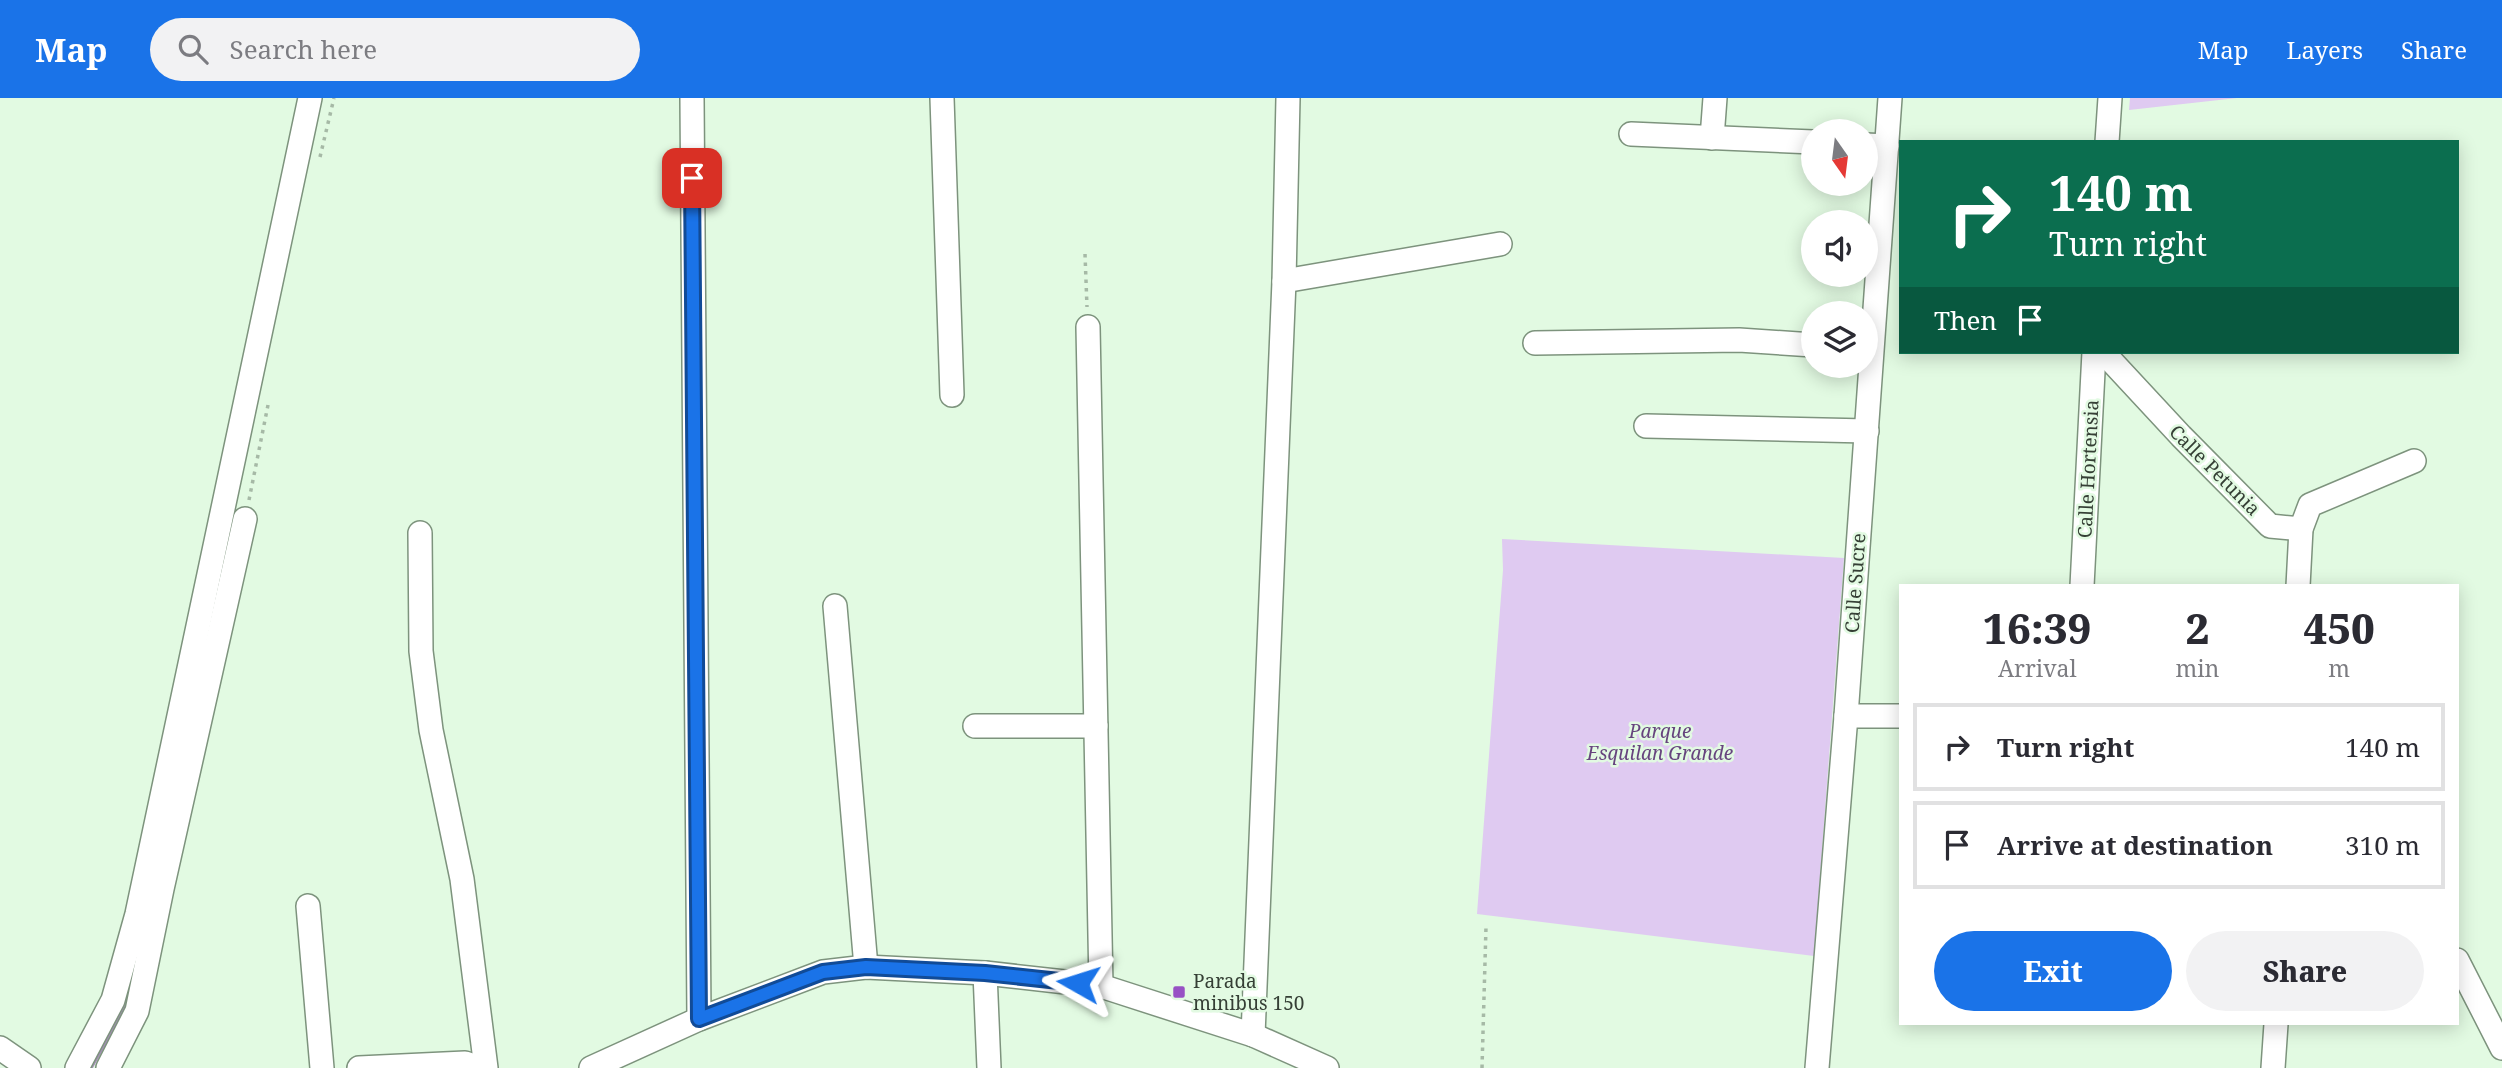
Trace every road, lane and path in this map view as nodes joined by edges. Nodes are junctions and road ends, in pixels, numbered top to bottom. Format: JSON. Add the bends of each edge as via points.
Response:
{"nodes":[{"id":1,"x":310,"y":98,"type":"edge"},
{"id":2,"x":692,"y":98,"type":"edge"},
{"id":3,"x":942,"y":98,"type":"edge"},
{"id":4,"x":1288,"y":98,"type":"edge"},
{"id":5,"x":1715,"y":98,"type":"edge"},
{"id":6,"x":1890,"y":98,"type":"edge"},
{"id":7,"x":2110,"y":98,"type":"edge"},
{"id":8,"x":1631,"y":134,"type":"dead end"},
{"id":9,"x":1712,"y":138,"type":"junction"},
{"id":10,"x":1878,"y":138,"type":"edge"},
{"id":11,"x":2107,"y":140,"type":"edge"},
{"id":12,"x":1801,"y":142,"type":"edge"},
{"id":13,"x":1878,"y":163,"type":"edge"},
{"id":14,"x":1500,"y":244,"type":"dead end"},
{"id":15,"x":1085,"y":254,"type":"dead end"},
{"id":16,"x":1890,"y":269,"type":"edge"},
{"id":17,"x":1284,"y":281,"type":"junction"},
{"id":18,"x":1878,"y":315,"type":"edge"},
{"id":19,"x":1088,"y":327,"type":"joint"},
{"id":20,"x":1535,"y":343,"type":"dead end"},
{"id":21,"x":1801,"y":344,"type":"edge"},
{"id":22,"x":2094,"y":354,"type":"edge"},
{"id":23,"x":2105,"y":354,"type":"edge"},
{"id":24,"x":1868,"y":378,"type":"edge"},
{"id":25,"x":952,"y":396,"type":"dead end"},
{"id":26,"x":1646,"y":426,"type":"dead end"},
{"id":27,"x":1867,"y":431,"type":"junction"},
{"id":28,"x":2414,"y":461,"type":"dead end"},
{"id":29,"x":245,"y":519,"type":"dead end"},
{"id":30,"x":2301,"y":529,"type":"junction"},
{"id":31,"x":420,"y":533,"type":"dead end"},
{"id":32,"x":2082,"y":584,"type":"edge"},
{"id":33,"x":2298,"y":584,"type":"edge"},
{"id":34,"x":835,"y":606,"type":"dead end"},
{"id":35,"x":1846,"y":716,"type":"junction"},
{"id":36,"x":1899,"y":716,"type":"edge"},
{"id":37,"x":975,"y":726,"type":"dead end"},
{"id":38,"x":1096,"y":726,"type":"junction"},
{"id":39,"x":308,"y":906,"type":"dead end"},
{"id":40,"x":1486,"y":927,"type":"dead end"},
{"id":41,"x":2459,"y":964,"type":"edge"},
{"id":42,"x":866,"y":967,"type":"junction"},
{"id":43,"x":985,"y":973,"type":"junction"},
{"id":44,"x":1101,"y":985,"type":"junction"},
{"id":45,"x":699,"y":1019,"type":"junction"},
{"id":46,"x":2276,"y":1025,"type":"edge"},
{"id":47,"x":1253,"y":1035,"type":"junction"},
{"id":48,"x":0,"y":1048,"type":"edge"},
{"id":49,"x":2502,"y":1048,"type":"edge"},
{"id":50,"x":29,"y":1068,"type":"edge"},
{"id":51,"x":77,"y":1068,"type":"edge"},
{"id":52,"x":108,"y":1068,"type":"edge"},
{"id":53,"x":322,"y":1068,"type":"edge"},
{"id":54,"x":359,"y":1068,"type":"edge"},
{"id":55,"x":480,"y":1068,"type":"edge"},
{"id":56,"x":486,"y":1068,"type":"edge"},
{"id":57,"x":591,"y":1068,"type":"edge"},
{"id":58,"x":989,"y":1068,"type":"edge"},
{"id":59,"x":1328,"y":1068,"type":"edge"},
{"id":60,"x":1482,"y":1068,"type":"edge"},
{"id":61,"x":1817,"y":1068,"type":"edge"},
{"id":62,"x":2273,"y":1068,"type":"edge"}],
"edges":[{"from":1,"to":51,"type":"street","via":[[137,914],[113,1000]]},
{"from":2,"to":45,"type":"street"},
{"from":3,"to":25,"type":"street"},
{"from":4,"to":17,"type":"street"},
{"from":5,"to":9,"type":"street"},
{"from":6,"to":10,"type":"street","name":"Calle Sucre"},
{"from":7,"to":11,"type":"street"},
{"from":8,"to":9,"type":"street"},
{"from":9,"to":12,"type":"street"},
{"from":13,"to":16,"type":"street","name":"Calle Sucre"},
{"from":14,"to":17,"type":"street"},
{"from":15,"to":19,"type":"path"},
{"from":16,"to":18,"type":"street","name":"Calle Sucre"},
{"from":17,"to":47,"type":"street"},
{"from":19,"to":38,"type":"street"},
{"from":20,"to":21,"type":"street","via":[[1739,340]]},
{"from":22,"to":32,"type":"street","name":"Calle Hortensia"},
{"from":23,"to":30,"type":"street","name":"Calle Petunia","via":[[2270,526]]},
{"from":24,"to":27,"type":"street","name":"Calle Sucre"},
{"from":26,"to":27,"type":"street"},
{"from":27,"to":35,"type":"street","name":"Calle Sucre"},
{"from":28,"to":30,"type":"street","via":[[2310,505]]},
{"from":29,"to":52,"type":"street","via":[[137,1011]]},
{"from":30,"to":33,"type":"street"},
{"from":31,"to":56,"type":"street","via":[[421,651],[431,730],[462,879]]},
{"from":34,"to":42,"type":"street"},
{"from":35,"to":36,"type":"street"},
{"from":35,"to":61,"type":"street","name":"Calle Sucre"},
{"from":37,"to":38,"type":"street"},
{"from":38,"to":44,"type":"street"},
{"from":39,"to":53,"type":"street"},
{"from":40,"to":60,"type":"path"},
{"from":41,"to":49,"type":"street"},
{"from":42,"to":43,"type":"street"},
{"from":42,"to":45,"type":"street","via":[[823,972]]},
{"from":43,"to":44,"type":"street"},
{"from":43,"to":58,"type":"street"},
{"from":44,"to":47,"type":"street"},
{"from":45,"to":57,"type":"street"},
{"from":46,"to":62,"type":"street"},
{"from":47,"to":59,"type":"street"},
{"from":48,"to":50,"type":"street"},
{"from":54,"to":55,"type":"street","via":[[465,1063]]}]}
